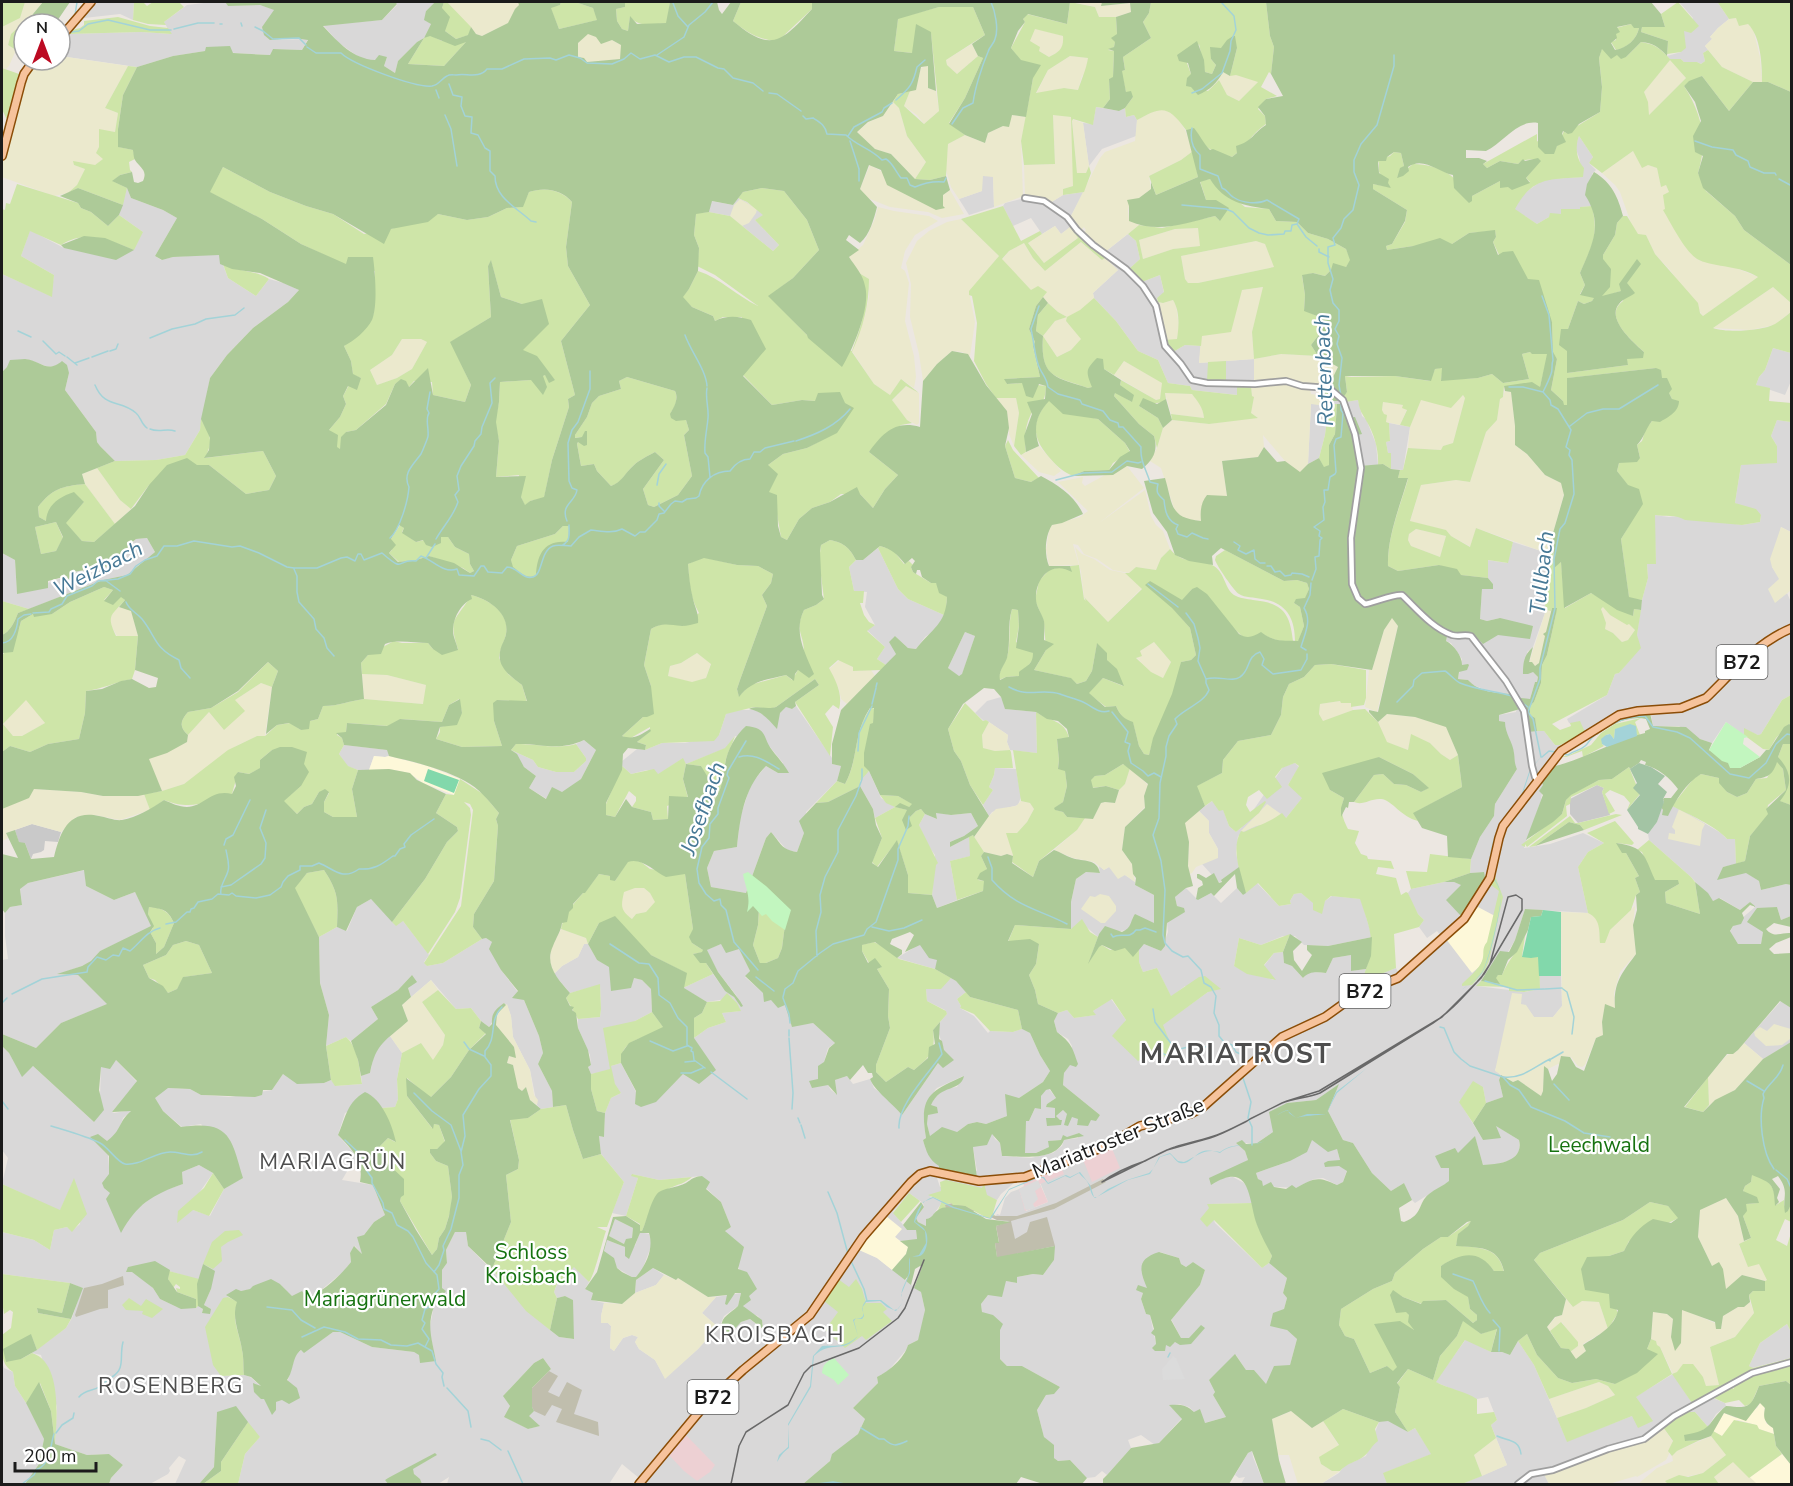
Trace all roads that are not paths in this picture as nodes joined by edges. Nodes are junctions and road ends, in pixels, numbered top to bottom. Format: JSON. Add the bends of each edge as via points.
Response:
{"nodes":[{"id":1,"x":91,"y":2,"type":"edge"},
{"id":2,"x":72,"y":24,"type":"edge"},
{"id":3,"x":25,"y":72,"type":"edge"},
{"id":4,"x":2,"y":156,"type":"edge"},
{"id":5,"x":1025,"y":198,"type":"dead end"},
{"id":6,"x":1791,"y":628,"type":"edge"},
{"id":7,"x":1538,"y":781,"type":"junction"},
{"id":8,"x":1791,"y":1362,"type":"edge"},
{"id":9,"x":639,"y":1485,"type":"edge"},
{"id":10,"x":1518,"y":1485,"type":"edge"}],
"edges":[{"from":1,"to":2,"type":"main road"},
{"from":3,"to":4,"type":"main road"},
{"from":5,"to":7,"type":"street","via":[[1044,201],[1067,217],[1093,245],[1139,281],[1156,306],[1165,346],[1192,380],[1255,384],[1287,381],[1329,388],[1342,398],[1355,434],[1361,468],[1351,538],[1355,593],[1365,604],[1402,595],[1447,633],[1471,636],[1524,711],[1532,767]]},
{"from":6,"to":7,"type":"main road","name":"Mariatroster Straße","number":"B72","via":[[1756,649],[1702,701],[1681,708],[1619,715],[1559,753]]},
{"from":7,"to":9,"type":"main road","name":"Mariatroster Straße","number":"B72","via":[[1501,830],[1490,878],[1464,919],[1398,978],[1358,994],[1325,1017],[1282,1037],[1207,1105],[1140,1126],[1109,1144],[1025,1177],[986,1181],[933,1171],[920,1174],[863,1237],[810,1315],[704,1406]]},
{"from":8,"to":10,"type":"street","via":[[1752,1373],[1674,1416],[1644,1439],[1531,1474]]}]}
